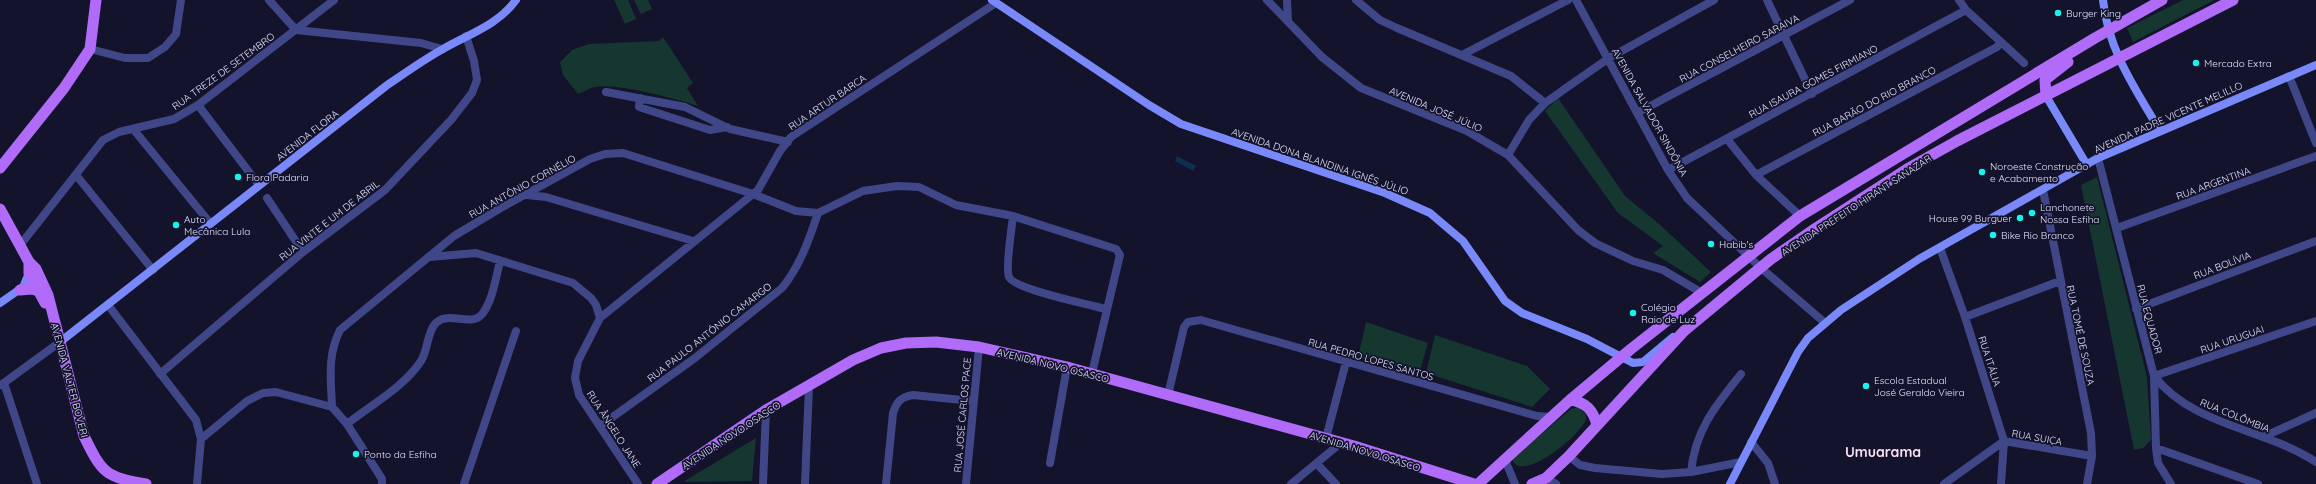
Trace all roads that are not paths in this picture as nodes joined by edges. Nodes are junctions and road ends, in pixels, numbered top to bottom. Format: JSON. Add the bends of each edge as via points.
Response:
{"nodes":[{"id":1,"x":96,"y":0,"type":"edge"},
{"id":2,"x":180,"y":0,"type":"edge"},
{"id":3,"x":269,"y":0,"type":"edge"},
{"id":4,"x":334,"y":0,"type":"edge"},
{"id":5,"x":516,"y":0,"type":"edge"},
{"id":6,"x":1266,"y":0,"type":"edge"},
{"id":7,"x":1287,"y":0,"type":"edge"},
{"id":8,"x":1356,"y":0,"type":"edge"},
{"id":9,"x":1568,"y":0,"type":"edge"},
{"id":10,"x":1576,"y":0,"type":"edge"},
{"id":11,"x":1714,"y":0,"type":"edge"},
{"id":12,"x":1767,"y":0,"type":"edge"},
{"id":13,"x":1850,"y":0,"type":"edge"},
{"id":14,"x":1959,"y":0,"type":"edge"},
{"id":15,"x":2103,"y":0,"type":"edge"},
{"id":16,"x":2162,"y":0,"type":"edge"},
{"id":17,"x":2233,"y":0,"type":"edge"},
{"id":18,"x":994,"y":1,"type":"edge"},
{"id":19,"x":1966,"y":10,"type":"junction"},
{"id":20,"x":1288,"y":21,"type":"junction"},
{"id":21,"x":296,"y":30,"type":"junction"},
{"id":22,"x":2108,"y":30,"type":"junction"},
{"id":23,"x":1784,"y":35,"type":"junction"},
{"id":24,"x":466,"y":36,"type":"junction"},
{"id":25,"x":2000,"y":43,"type":"junction"},
{"id":26,"x":2083,"y":45,"type":"junction"},
{"id":27,"x":90,"y":49,"type":"junction"},
{"id":28,"x":442,"y":49,"type":"junction"},
{"id":29,"x":1462,"y":55,"type":"junction"},
{"id":30,"x":1609,"y":58,"type":"junction"},
{"id":31,"x":2118,"y":59,"type":"junction"},
{"id":32,"x":2024,"y":63,"type":"dead end"},
{"id":33,"x":2316,"y":65,"type":"edge"},
{"id":34,"x":2289,"y":76,"type":"junction"},
{"id":35,"x":606,"y":92,"type":"dead end"},
{"id":36,"x":1812,"y":94,"type":"junction"},
{"id":37,"x":2046,"y":96,"type":"junction"},
{"id":38,"x":640,"y":98,"type":"junction"},
{"id":39,"x":1546,"y":103,"type":"junction"},
{"id":40,"x":198,"y":105,"type":"junction"},
{"id":41,"x":1637,"y":113,"type":"junction"},
{"id":42,"x":728,"y":127,"type":"junction"},
{"id":43,"x":134,"y":130,"type":"junction"},
{"id":44,"x":2160,"y":131,"type":"junction"},
{"id":45,"x":1727,"y":139,"type":"junction"},
{"id":46,"x":788,"y":142,"type":"junction"},
{"id":47,"x":2316,"y":143,"type":"edge"},
{"id":48,"x":1508,"y":155,"type":"junction"},
{"id":49,"x":2316,"y":156,"type":"edge"},
{"id":50,"x":2098,"y":158,"type":"junction"},
{"id":51,"x":2087,"y":165,"type":"junction"},
{"id":52,"x":0,"y":168,"type":"edge"},
{"id":53,"x":1668,"y":170,"type":"junction"},
{"id":54,"x":76,"y":175,"type":"junction"},
{"id":55,"x":1756,"y":175,"type":"junction"},
{"id":56,"x":259,"y":185,"type":"junction"},
{"id":57,"x":2043,"y":190,"type":"junction"},
{"id":58,"x":753,"y":194,"type":"junction"},
{"id":59,"x":527,"y":195,"type":"junction"},
{"id":60,"x":267,"y":198,"type":"dead end"},
{"id":61,"x":0,"y":209,"type":"edge"},
{"id":62,"x":818,"y":213,"type":"junction"},
{"id":63,"x":1013,"y":216,"type":"junction"},
{"id":64,"x":1800,"y":216,"type":"junction"},
{"id":65,"x":210,"y":223,"type":"junction"},
{"id":66,"x":2117,"y":228,"type":"junction"},
{"id":67,"x":693,"y":241,"type":"junction"},
{"id":68,"x":2316,"y":241,"type":"edge"},
{"id":69,"x":21,"y":244,"type":"junction"},
{"id":70,"x":1940,"y":248,"type":"junction"},
{"id":71,"x":303,"y":252,"type":"junction"},
{"id":72,"x":1749,"y":255,"type":"junction"},
{"id":73,"x":428,"y":258,"type":"junction"},
{"id":74,"x":500,"y":261,"type":"junction"},
{"id":75,"x":29,"y":268,"type":"junction"},
{"id":76,"x":1761,"y":268,"type":"junction"},
{"id":77,"x":153,"y":270,"type":"junction"},
{"id":78,"x":2060,"y":281,"type":"junction"},
{"id":79,"x":37,"y":289,"type":"junction"},
{"id":80,"x":20,"y":290,"type":"junction"},
{"id":81,"x":1702,"y":293,"type":"junction"},
{"id":82,"x":48,"y":295,"type":"junction"},
{"id":83,"x":0,"y":303,"type":"edge"},
{"id":84,"x":108,"y":305,"type":"junction"},
{"id":85,"x":1106,"y":309,"type":"junction"},
{"id":86,"x":2136,"y":309,"type":"junction"},
{"id":87,"x":52,"y":313,"type":"junction"},
{"id":88,"x":1965,"y":317,"type":"junction"},
{"id":89,"x":600,"y":318,"type":"junction"},
{"id":90,"x":2316,"y":320,"type":"edge"},
{"id":91,"x":1824,"y":322,"type":"junction"},
{"id":92,"x":516,"y":331,"type":"dead end"},
{"id":93,"x":1684,"y":331,"type":"junction"},
{"id":94,"x":60,"y":342,"type":"junction"},
{"id":95,"x":979,"y":347,"type":"junction"},
{"id":96,"x":1621,"y":357,"type":"junction"},
{"id":97,"x":1346,"y":362,"type":"junction"},
{"id":98,"x":1068,"y":367,"type":"junction"},
{"id":99,"x":1092,"y":373,"type":"junction"},
{"id":100,"x":160,"y":374,"type":"junction"},
{"id":101,"x":1741,"y":374,"type":"dead end"},
{"id":102,"x":2154,"y":376,"type":"junction"},
{"id":103,"x":2,"y":384,"type":"edge"},
{"id":104,"x":809,"y":386,"type":"junction"},
{"id":105,"x":1168,"y":394,"type":"junction"},
{"id":106,"x":1570,"y":400,"type":"junction"},
{"id":107,"x":972,"y":401,"type":"junction"},
{"id":108,"x":332,"y":407,"type":"junction"},
{"id":109,"x":766,"y":410,"type":"junction"},
{"id":110,"x":2316,"y":413,"type":"edge"},
{"id":111,"x":1551,"y":417,"type":"junction"},
{"id":112,"x":347,"y":424,"type":"junction"},
{"id":113,"x":1597,"y":425,"type":"junction"},
{"id":114,"x":600,"y":426,"type":"junction"},
{"id":115,"x":2263,"y":437,"type":"junction"},
{"id":116,"x":1326,"y":438,"type":"junction"},
{"id":117,"x":201,"y":439,"type":"junction"},
{"id":118,"x":2004,"y":441,"type":"junction"},
{"id":119,"x":1342,"y":442,"type":"junction"},
{"id":120,"x":1751,"y":442,"type":"junction"},
{"id":121,"x":2156,"y":448,"type":"junction"},
{"id":122,"x":1569,"y":456,"type":"junction"},
{"id":123,"x":2092,"y":456,"type":"junction"},
{"id":124,"x":1505,"y":460,"type":"junction"},
{"id":125,"x":1741,"y":462,"type":"junction"},
{"id":126,"x":2316,"y":462,"type":"edge"},
{"id":127,"x":1050,"y":463,"type":"dead end"},
{"id":128,"x":1317,"y":464,"type":"junction"},
{"id":129,"x":1691,"y":472,"type":"junction"},
{"id":130,"x":1546,"y":478,"type":"junction"},
{"id":131,"x":37,"y":484,"type":"edge"},
{"id":132,"x":146,"y":484,"type":"edge"},
{"id":133,"x":197,"y":484,"type":"edge"},
{"id":134,"x":382,"y":484,"type":"edge"},
{"id":135,"x":464,"y":484,"type":"edge"},
{"id":136,"x":638,"y":484,"type":"edge"},
{"id":137,"x":657,"y":484,"type":"edge"},
{"id":138,"x":763,"y":484,"type":"edge"},
{"id":139,"x":805,"y":484,"type":"edge"},
{"id":140,"x":886,"y":484,"type":"edge"},
{"id":141,"x":966,"y":484,"type":"edge"},
{"id":142,"x":1291,"y":484,"type":"edge"},
{"id":143,"x":1336,"y":484,"type":"edge"},
{"id":144,"x":1474,"y":484,"type":"edge"},
{"id":145,"x":1478,"y":484,"type":"edge"},
{"id":146,"x":1515,"y":484,"type":"edge"},
{"id":147,"x":1532,"y":484,"type":"edge"},
{"id":148,"x":1556,"y":484,"type":"edge"},
{"id":149,"x":1730,"y":484,"type":"edge"},
{"id":150,"x":1775,"y":484,"type":"edge"},
{"id":151,"x":1944,"y":484,"type":"edge"},
{"id":152,"x":2002,"y":484,"type":"edge"},
{"id":153,"x":2087,"y":484,"type":"edge"},
{"id":154,"x":2171,"y":484,"type":"edge"},
{"id":155,"x":2258,"y":484,"type":"edge"}],
"edges":[{"from":1,"to":27,"type":"main road"},
{"from":2,"to":27,"type":"street","via":[[176,34],[165,47],[148,58],[125,58]]},
{"from":3,"to":21,"type":"street"},
{"from":4,"to":21,"type":"street","name":"RUA TREZE DE SETEMBRO"},
{"from":5,"to":24,"type":"main road","name":"AVENIDA FLORA","via":[[508,11],[490,25]]},
{"from":6,"to":20,"type":"street","name":"AVENIDA JOSÉ JÚLIO"},
{"from":7,"to":20,"type":"street"},
{"from":8,"to":29,"type":"street","via":[[1380,20]]},
{"from":9,"to":29,"type":"street"},
{"from":10,"to":30,"type":"street","name":"AVENIDA SALVADOR SINDÔNIA"},
{"from":11,"to":30,"type":"street"},
{"from":12,"to":23,"type":"street"},
{"from":13,"to":23,"type":"street","name":"RUA CONSELHEIRO SARAIVA"},
{"from":14,"to":19,"type":"street"},
{"from":15,"to":22,"type":"main road"},
{"from":16,"to":22,"type":"main road","name":"AVENIDA PREFEITO HIRANT SANAZAR"},
{"from":17,"to":31,"type":"main road","name":"AVENIDA PREFEITO HIRANT SANAZAR"},
{"from":18,"to":46,"type":"street","name":"RUA ARTUR BARCA"},
{"from":18,"to":96,"type":"main road","name":"AVENIDA DONA BLANDINA IGNÊS JÚLIO","via":[[1181,124],[1385,193],[1430,213],[1463,241],[1505,301],[1522,313],[1587,339]]},
{"from":19,"to":25,"type":"street","via":[[1997,37]]},
{"from":19,"to":36,"type":"street","name":"RUA ISAURA GOMES FIRMIANO"},
{"from":20,"to":48,"type":"street","name":"AVENIDA JOSÉ JÚLIO","via":[[1322,57],[1361,88],[1466,131]]},
{"from":21,"to":28,"type":"street","via":[[421,44]]},
{"from":21,"to":40,"type":"street","name":"RUA TREZE DE SETEMBRO"},
{"from":22,"to":26,"type":"main road","name":"AVENIDA PREFEITO HIRANT SANAZAR"},
{"from":22,"to":31,"type":"main road"},
{"from":23,"to":36,"type":"street"},
{"from":23,"to":41,"type":"street","name":"RUA CONSELHEIRO SARAIVA"},
{"from":24,"to":28,"type":"main road","name":"AVENIDA FLORA"},
{"from":24,"to":71,"type":"street","name":"RUA VINTE E UM DE ABRIL","via":[[477,80],[472,93],[451,120],[385,190]]},
{"from":25,"to":32,"type":"street"},
{"from":25,"to":55,"type":"street","name":"RUA BARÃO DO RIO BRANCO","via":[[1997,47]]},
{"from":26,"to":37,"type":"main road","via":[[2076,55],[2045,80]]},
{"from":26,"to":64,"type":"main road","name":"AVENIDA PREFEITO HIRANT SANAZAR"},
{"from":27,"to":52,"type":"main road","via":[[64,88]]},
{"from":28,"to":56,"type":"main road","name":"AVENIDA FLORA","via":[[386,86]]},
{"from":29,"to":39,"type":"street","via":[[1511,76]]},
{"from":30,"to":39,"type":"street"},
{"from":30,"to":41,"type":"street","name":"AVENIDA SALVADOR SINDÔNIA"},
{"from":31,"to":37,"type":"main road","name":"AVENIDA PREFEITO HIRANT SANAZAR"},
{"from":31,"to":44,"type":"main road"},
{"from":33,"to":34,"type":"main road","name":"AVENIDA PADRE VICENTE MELILLO"},
{"from":34,"to":44,"type":"main road","name":"AVENIDA PADRE VICENTE MELILLO"},
{"from":34,"to":47,"type":"street"},
{"from":35,"to":38,"type":"street"},
{"from":36,"to":45,"type":"street","name":"RUA ISAURA GOMES FIRMIANO"},
{"from":37,"to":51,"type":"main road"},
{"from":37,"to":76,"type":"main road","name":"AVENIDA PREFEITO HIRANT SANAZAR","via":[[1906,170],[1816,228]]},
{"from":38,"to":42,"type":"street","via":[[685,107]]},
{"from":38,"to":42,"type":"street","via":[[639,108],[710,130]]},
{"from":39,"to":48,"type":"street","via":[[1529,120]]},
{"from":40,"to":43,"type":"street","name":"RUA TREZE DE SETEMBRO","via":[[174,119]]},
{"from":40,"to":56,"type":"street"},
{"from":41,"to":53,"type":"street","name":"AVENIDA SALVADOR SINDÔNIA"},
{"from":42,"to":46,"type":"street"},
{"from":43,"to":54,"type":"street","name":"RUA TREZE DE SETEMBRO","via":[[119,132],[103,140]]},
{"from":43,"to":65,"type":"street"},
{"from":44,"to":50,"type":"main road","name":"AVENIDA PADRE VICENTE MELILLO"},
{"from":45,"to":53,"type":"street","name":"RUA ISAURA GOMES FIRMIANO"},
{"from":45,"to":55,"type":"street"},
{"from":46,"to":58,"type":"street","name":"RUA ARTUR BARCA"},
{"from":48,"to":81,"type":"street","name":"AVENIDA JOSÉ JÚLIO","via":[[1578,230],[1595,243],[1633,261],[1663,270]]},
{"from":49,"to":66,"type":"street","name":"RUA ARGENTINA"},
{"from":50,"to":51,"type":"main road","name":"AVENIDA PADRE VICENTE MELILLO"},
{"from":50,"to":66,"type":"street","name":"RUA EQUADOR"},
{"from":51,"to":57,"type":"main road","name":"AVENIDA PADRE VICENTE MELILLO"},
{"from":53,"to":72,"type":"street","name":"AVENIDA SALVADOR SINDÔNIA","via":[[1687,198]]},
{"from":54,"to":69,"type":"street","name":"RUA TREZE DE SETEMBRO"},
{"from":54,"to":77,"type":"street"},
{"from":55,"to":64,"type":"street"},
{"from":56,"to":65,"type":"main road","name":"AVENIDA FLORA"},
{"from":57,"to":70,"type":"main road","name":"AVENIDA PADRE VICENTE MELILLO"},
{"from":57,"to":78,"type":"street","name":"RUA TOMÉ DE SOUZA"},
{"from":58,"to":59,"type":"street","name":"RUA ANTÔNIO CORNÉLIO","via":[[623,153],[605,154],[590,159]]},
{"from":58,"to":62,"type":"street","name":"RUA ANTÔNIO CORNÉLIO","via":[[796,211]]},
{"from":58,"to":67,"type":"street","name":"RUA ARTUR BARCA"},
{"from":59,"to":67,"type":"street","via":[[546,197]]},
{"from":59,"to":73,"type":"street","name":"RUA ANTÔNIO CORNÉLIO","via":[[454,236]]},
{"from":60,"to":71,"type":"street"},
{"from":61,"to":69,"type":"main road","name":"AVENIDA VALTER BOVERI"},
{"from":62,"to":63,"type":"street","via":[[863,191],[897,186],[919,187],[956,205]]},
{"from":62,"to":114,"type":"street","name":"RUA PAULO ANTÔNIO CAMARGO","via":[[808,244],[792,276],[782,288],[701,354]]},
{"from":63,"to":85,"type":"street","via":[[1008,267],[1013,282]]},
{"from":63,"to":85,"type":"street","via":[[1116,249],[1120,254]]},
{"from":64,"to":72,"type":"main road","name":"AVENIDA PREFEITO HIRANT SANAZAR"},
{"from":65,"to":77,"type":"main road","name":"AVENIDA FLORA"},
{"from":66,"to":86,"type":"street","name":"RUA EQUADOR"},
{"from":67,"to":89,"type":"street","name":"RUA ARTUR BARCA"},
{"from":68,"to":86,"type":"street","name":"RUA BOLÍVIA"},
{"from":69,"to":75,"type":"main road","name":"AVENIDA VALTER BOVERI"},
{"from":70,"to":88,"type":"street","name":"RUA ITÁLIA"},
{"from":70,"to":91,"type":"main road","name":"AVENIDA PADRE VICENTE MELILLO"},
{"from":71,"to":100,"type":"street","name":"RUA VINTE E UM DE ABRIL"},
{"from":72,"to":76,"type":"street","name":"AVENIDA SALVADOR SINDÔNIA"},
{"from":72,"to":81,"type":"main road","name":"AVENIDA PREFEITO HIRANT SANAZAR"},
{"from":73,"to":74,"type":"street","via":[[476,253]]},
{"from":73,"to":108,"type":"street","name":"RUA ANTÔNIO CORNÉLIO","via":[[340,330],[330,358]]},
{"from":74,"to":89,"type":"street","via":[[573,284],[591,298]]},
{"from":74,"to":112,"type":"street","via":[[490,300],[483,313],[470,320],[447,318],[435,324],[428,345],[416,367],[399,384]]},
{"from":75,"to":79,"type":"main road","name":"AVENIDA VALTER BOVERI"},
{"from":75,"to":80,"type":"main road","via":[[26,283]]},
{"from":75,"to":82,"type":"main road","name":"AVENIDA VALTER BOVERI","via":[[36,269]]},
{"from":76,"to":91,"type":"street","name":"AVENIDA SALVADOR SINDÔNIA"},
{"from":76,"to":93,"type":"main road","name":"AVENIDA PREFEITO HIRANT SANAZAR"},
{"from":77,"to":84,"type":"main road","name":"AVENIDA FLORA"},
{"from":78,"to":88,"type":"street"},
{"from":78,"to":123,"type":"street","name":"RUA TOMÉ DE SOUZA","via":[[2091,433]]},
{"from":79,"to":80,"type":"main road"},
{"from":79,"to":82,"type":"main road"},
{"from":79,"to":87,"type":"main road","name":"AVENIDA VALTER BOVERI"},
{"from":80,"to":83,"type":"main road"},
{"from":81,"to":96,"type":"main road","name":"AVENIDA PREFEITO HIRANT SANAZAR"},
{"from":82,"to":87,"type":"main road","name":"AVENIDA VALTER BOVERI"},
{"from":84,"to":94,"type":"main road","name":"AVENIDA FLORA"},
{"from":84,"to":100,"type":"street"},
{"from":85,"to":99,"type":"street"},
{"from":86,"to":102,"type":"street","name":"RUA EQUADOR"},
{"from":87,"to":94,"type":"main road","name":"AVENIDA VALTER BOVERI"},
{"from":88,"to":118,"type":"street","name":"RUA ITÁLIA"},
{"from":89,"to":114,"type":"street","name":"RUA ÂNGELO JANE","via":[[578,361],[575,378],[580,395]]},
{"from":90,"to":102,"type":"street","name":"RUA URUGUAI"},
{"from":91,"to":120,"type":"main road","name":"AVENIDA PADRE VICENTE MELILLO","via":[[1808,338],[1789,366]]},
{"from":92,"to":135,"type":"street"},
{"from":93,"to":96,"type":"main road","name":"AVENIDA DONA BLANDINA IGNÊS JÚLIO","via":[[1674,336],[1643,362],[1632,363]]},
{"from":93,"to":113,"type":"main road","name":"AVENIDA PREFEITO HIRANT SANAZAR"},
{"from":94,"to":103,"type":"street"},
{"from":94,"to":132,"type":"main road","name":"AVENIDA VALTER BOVERI","via":[[84,436],[93,455],[106,472],[117,479]]},
{"from":95,"to":98,"type":"main road","name":"AVENIDA NOVO OSASCO"},
{"from":95,"to":104,"type":"main road","name":"AVENIDA NOVO OSASCO","via":[[936,342],[906,343],[881,348],[853,360]]},
{"from":95,"to":107,"type":"street","name":"RUA JOSÉ CARLOS PACE"},
{"from":96,"to":106,"type":"main road","name":"AVENIDA PREFEITO HIRANT SANAZAR"},
{"from":97,"to":105,"type":"street","name":"RUA PEDRO LOPES SANTOS","via":[[1201,320],[1188,322],[1180,337]]},
{"from":97,"to":111,"type":"street","name":"RUA PEDRO LOPES SANTOS","via":[[1537,416]]},
{"from":97,"to":116,"type":"street"},
{"from":98,"to":99,"type":"main road","name":"AVENIDA NOVO OSASCO"},
{"from":98,"to":127,"type":"street"},
{"from":99,"to":105,"type":"main road","name":"AVENIDA NOVO OSASCO"},
{"from":100,"to":117,"type":"street","via":[[196,420]]},
{"from":101,"to":129,"type":"street","via":[[1704,425],[1697,440]]},
{"from":102,"to":115,"type":"street","name":"RUA COLÔMBIA","via":[[2162,386],[2187,406],[2206,416]]},
{"from":102,"to":121,"type":"street","name":"RUA EQUADOR"},
{"from":103,"to":131,"type":"street"},
{"from":104,"to":109,"type":"main road","name":"AVENIDA NOVO OSASCO"},
{"from":104,"to":139,"type":"street"},
{"from":105,"to":116,"type":"main road","name":"AVENIDA NOVO OSASCO"},
{"from":106,"to":111,"type":"main road","name":"AVENIDA PREFEITO HIRANT SANAZAR"},
{"from":106,"to":113,"type":"main road","via":[[1580,401],[1590,408]]},
{"from":107,"to":140,"type":"street","via":[[913,395],[897,402],[893,413]]},
{"from":107,"to":141,"type":"street","name":"RUA JOSÉ CARLOS PACE"},
{"from":108,"to":112,"type":"street"},
{"from":108,"to":117,"type":"street","via":[[276,392],[263,393],[247,401]]},
{"from":109,"to":137,"type":"main road","name":"AVENIDA NOVO OSASCO"},
{"from":109,"to":138,"type":"street"},
{"from":110,"to":115,"type":"street"},
{"from":111,"to":124,"type":"main road","name":"AVENIDA PREFEITO HIRANT SANAZAR"},
{"from":112,"to":134,"type":"street","via":[[382,479]]},
{"from":113,"to":122,"type":"main road","name":"AVENIDA PREFEITO HIRANT SANAZAR"},
{"from":114,"to":136,"type":"street","name":"RUA ÂNGELO JANE"},
{"from":115,"to":126,"type":"street","name":"RUA COLÔMBIA","via":[[2286,445]]},
{"from":116,"to":119,"type":"main road","name":"AVENIDA NOVO OSASCO"},
{"from":117,"to":133,"type":"street"},
{"from":118,"to":123,"type":"street","name":"RUA SUIÇA"},
{"from":118,"to":151,"type":"street","name":"RUA SUIÇA"},
{"from":118,"to":152,"type":"street","name":"RUA ITÁLIA"},
{"from":119,"to":128,"type":"street"},
{"from":119,"to":144,"type":"main road","name":"AVENIDA NOVO OSASCO"},
{"from":120,"to":125,"type":"main road","name":"AVENIDA PADRE VICENTE MELILLO"},
{"from":120,"to":150,"type":"street","via":[[1768,463]]},
{"from":121,"to":154,"type":"street","name":"RUA EQUADOR","via":[[2158,463]]},
{"from":121,"to":155,"type":"street"},
{"from":122,"to":129,"type":"street","via":[[1580,465],[1595,468],[1662,474]]},
{"from":122,"to":130,"type":"main road","name":"AVENIDA PREFEITO HIRANT SANAZAR"},
{"from":123,"to":153,"type":"street","name":"RUA TOMÉ DE SOUZA"},
{"from":124,"to":145,"type":"main road","name":"AVENIDA PREFEITO HIRANT SANAZAR"},
{"from":124,"to":146,"type":"street"},
{"from":125,"to":129,"type":"street"},
{"from":125,"to":149,"type":"main road","name":"AVENIDA PADRE VICENTE MELILLO"},
{"from":128,"to":142,"type":"street"},
{"from":128,"to":143,"type":"street"},
{"from":130,"to":147,"type":"main road","name":"AVENIDA PREFEITO HIRANT SANAZAR"},
{"from":130,"to":148,"type":"street"}]}
